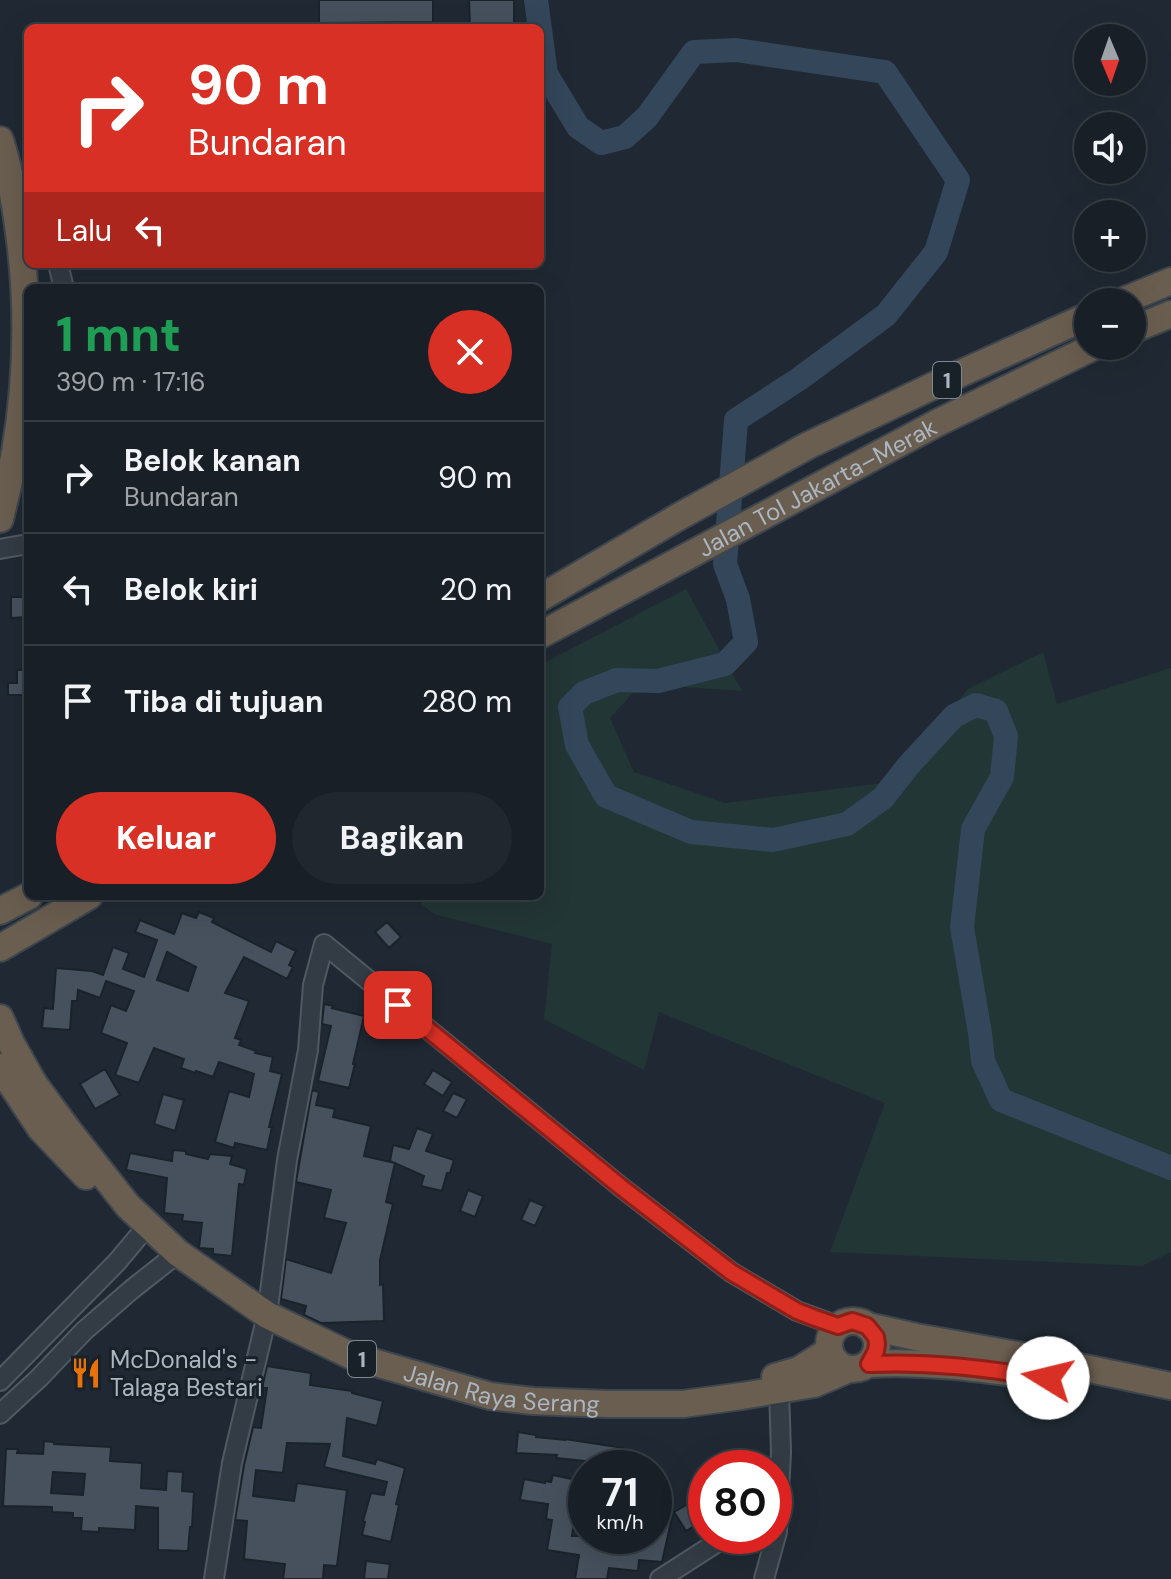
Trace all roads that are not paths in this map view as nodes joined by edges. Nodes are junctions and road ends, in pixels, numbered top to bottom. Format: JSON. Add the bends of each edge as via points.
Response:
{"nodes":[{"id":1,"x":0,"y":140,"type":"edge"},
{"id":2,"x":14,"y":206,"type":"edge"},
{"id":3,"x":24,"y":266,"type":"edge"},
{"id":4,"x":1171,"y":281,"type":"edge"},
{"id":5,"x":1146,"y":291,"type":"edge"},
{"id":6,"x":1171,"y":314,"type":"edge"},
{"id":7,"x":1074,"y":322,"type":"edge"},
{"id":8,"x":1146,"y":324,"type":"edge"},
{"id":9,"x":1074,"y":356,"type":"edge"},
{"id":10,"x":24,"y":369,"type":"edge"},
{"id":11,"x":0,"y":519,"type":"edge"},
{"id":12,"x":24,"y":545,"type":"edge"},
{"id":13,"x":0,"y":549,"type":"edge"},
{"id":14,"x":544,"y":596,"type":"edge"},
{"id":15,"x":544,"y":633,"type":"edge"},
{"id":16,"x":24,"y":899,"type":"edge"},
{"id":17,"x":82,"y":900,"type":"edge"},
{"id":18,"x":0,"y":911,"type":"edge"},
{"id":19,"x":0,"y":948,"type":"edge"},
{"id":20,"x":0,"y":1018,"type":"edge"},
{"id":21,"x":0,"y":1067,"type":"edge"},
{"id":22,"x":128,"y":1206,"type":"junction"},
{"id":23,"x":148,"y":1225,"type":"junction"},
{"id":24,"x":178,"y":1253,"type":"junction"},
{"id":25,"x":95,"y":1283,"type":"junction"},
{"id":26,"x":116,"y":1303,"type":"junction"},
{"id":27,"x":267,"y":1315,"type":"junction"},
{"id":28,"x":838,"y":1326,"type":"junction"},
{"id":29,"x":867,"y":1326,"type":"junction"},
{"id":30,"x":829,"y":1351,"type":"junction"},
{"id":31,"x":859,"y":1366,"type":"junction"},
{"id":32,"x":1050,"y":1370,"type":"junction"},
{"id":33,"x":0,"y":1381,"type":"edge"},
{"id":34,"x":1171,"y":1386,"type":"edge"},
{"id":35,"x":779,"y":1389,"type":"junction"},
{"id":36,"x":1171,"y":1403,"type":"edge"},
{"id":37,"x":638,"y":1404,"type":"junction"},
{"id":38,"x":0,"y":1414,"type":"edge"},
{"id":39,"x":781,"y":1450,"type":"edge"},
{"id":40,"x":699,"y":1554,"type":"edge"},
{"id":41,"x":771,"y":1554,"type":"edge"},
{"id":42,"x":214,"y":1579,"type":"edge"},
{"id":43,"x":660,"y":1579,"type":"edge"},
{"id":44,"x":764,"y":1579,"type":"edge"}],
"edges":[{"from":1,"to":2,"type":"highway"},
{"from":2,"to":3,"type":"highway"},
{"from":4,"to":5,"type":"highway"},
{"from":6,"to":8,"type":"highway"},
{"from":7,"to":14,"type":"highway","name":"Jalan Tol Jakarta–Merak","number":"1","via":[[807,446]]},
{"from":9,"to":15,"type":"highway","name":"Jalan Tol Jakarta–Merak","number":"1","via":[[937,423]]},
{"from":10,"to":11,"type":"highway","via":[[15,454]]},
{"from":12,"to":13,"type":"street"},
{"from":16,"to":18,"type":"highway"},
{"from":17,"to":19,"type":"highway"},
{"from":20,"to":22,"type":"highway","name":"Jalan Raya Serang","number":"1","via":[[34,1084]]},
{"from":21,"to":22,"type":"highway","name":"Jalan Raya Serang","number":"1","via":[[41,1129],[96,1186]]},
{"from":22,"to":23,"type":"highway","name":"Jalan Raya Serang","number":"1"},
{"from":23,"to":24,"type":"highway","name":"Jalan Raya Serang","number":"1"},
{"from":23,"to":25,"type":"street"},
{"from":24,"to":26,"type":"street"},
{"from":24,"to":27,"type":"highway","name":"Jalan Raya Serang","number":"1"},
{"from":25,"to":26,"type":"street"},
{"from":25,"to":33,"type":"street"},
{"from":26,"to":38,"type":"street"},
{"from":27,"to":28,"type":"street","via":[[308,1050],[313,985],[324,944],[731,1272],[797,1311]]},
{"from":27,"to":37,"type":"highway","name":"Jalan Raya Serang","number":"1","via":[[352,1356],[490,1396]]},
{"from":27,"to":42,"type":"street","via":[[232,1463]]},
{"from":28,"to":29,"type":"highway","number":"1","via":[[852,1321]]},
{"from":28,"to":30,"type":"highway"},
{"from":29,"to":31,"type":"highway","via":[[876,1337],[876,1351]]},
{"from":29,"to":32,"type":"highway","name":"Jalan Raya Serang","number":"1"},
{"from":30,"to":31,"type":"highway","via":[[836,1363]]},
{"from":30,"to":37,"type":"highway","name":"Jalan Raya Serang","number":"1","via":[[779,1376]]},
{"from":31,"to":32,"type":"highway","name":"Jalan Raya Serang","number":"1","via":[[906,1362]]},
{"from":31,"to":35,"type":"highway","name":"Jalan Raya Serang","number":"1","via":[[814,1384]]},
{"from":32,"to":34,"type":"highway","name":"Jalan Raya Serang","number":"1"},
{"from":32,"to":36,"type":"highway","name":"Jalan Raya Serang","number":"1"},
{"from":35,"to":37,"type":"highway","name":"Jalan Raya Serang","number":"1","via":[[683,1404]]},
{"from":35,"to":39,"type":"street"},
{"from":40,"to":43,"type":"street"},
{"from":41,"to":44,"type":"street"}]}
